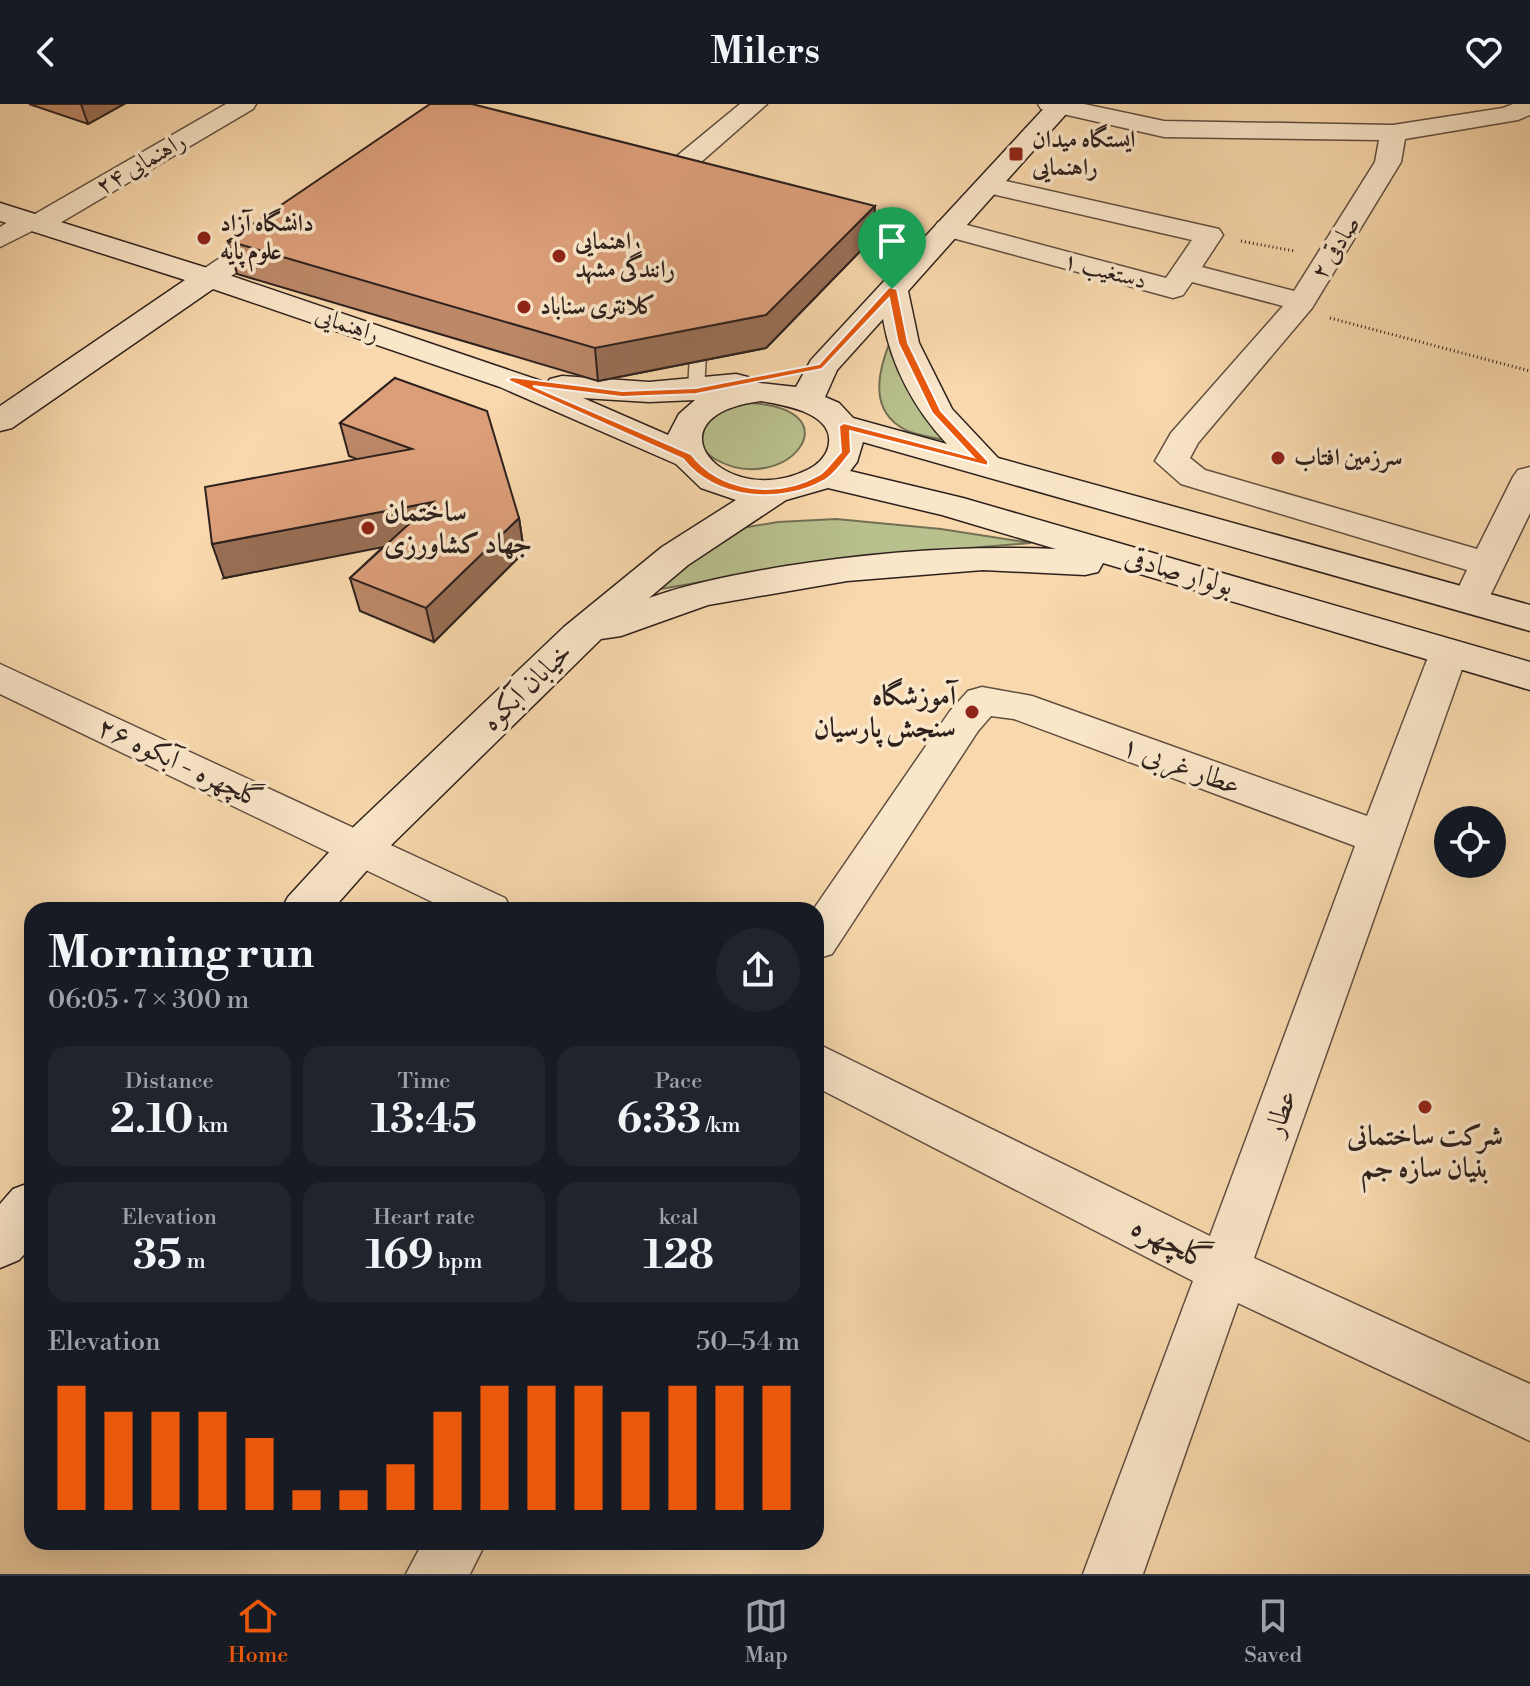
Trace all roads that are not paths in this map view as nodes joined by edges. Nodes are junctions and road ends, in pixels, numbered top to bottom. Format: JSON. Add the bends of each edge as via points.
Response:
{"nodes":[{"id":1,"x":244,"y":104,"type":"edge"},
{"id":2,"x":755,"y":104,"type":"edge"},
{"id":3,"x":1057,"y":105,"type":"edge"},
{"id":4,"x":1530,"y":106,"type":"edge"},
{"id":5,"x":1393,"y":133,"type":"junction"},
{"id":6,"x":675,"y":171,"type":"edge"},
{"id":7,"x":988,"y":185,"type":"junction"},
{"id":8,"x":299,"y":217,"type":"edge"},
{"id":9,"x":22,"y":219,"type":"edge"},
{"id":10,"x":948,"y":228,"type":"junction"},
{"id":11,"x":0,"y":239,"type":"edge"},
{"id":12,"x":1187,"y":272,"type":"junction"},
{"id":13,"x":209,"y":278,"type":"junction"},
{"id":14,"x":892,"y":289,"type":"junction"},
{"id":15,"x":1299,"y":305,"type":"junction"},
{"id":16,"x":700,"y":322,"type":"edge"},
{"id":17,"x":822,"y":367,"type":"junction"},
{"id":18,"x":512,"y":380,"type":"junction"},
{"id":19,"x":696,"y":391,"type":"junction"},
{"id":20,"x":807,"y":399,"type":"junction"},
{"id":21,"x":0,"y":421,"type":"edge"},
{"id":22,"x":844,"y":426,"type":"junction"},
{"id":23,"x":687,"y":456,"type":"junction"},
{"id":24,"x":984,"y":463,"type":"junction"},
{"id":25,"x":825,"y":476,"type":"junction"},
{"id":26,"x":1530,"y":477,"type":"edge"},
{"id":27,"x":774,"y":491,"type":"junction"},
{"id":28,"x":1486,"y":564,"type":"junction"},
{"id":29,"x":1162,"y":567,"type":"junction"},
{"id":30,"x":1471,"y":602,"type":"junction"},
{"id":31,"x":1530,"y":618,"type":"edge"},
{"id":32,"x":578,"y":637,"type":"junction"},
{"id":33,"x":1449,"y":652,"type":"junction"},
{"id":34,"x":1530,"y":676,"type":"edge"},
{"id":35,"x":0,"y":678,"type":"edge"},
{"id":36,"x":1378,"y":837,"type":"junction"},
{"id":37,"x":360,"y":848,"type":"junction"},
{"id":38,"x":311,"y":902,"type":"edge"},
{"id":39,"x":473,"y":902,"type":"edge"},
{"id":40,"x":824,"y":929,"type":"edge"},
{"id":41,"x":824,"y":1068,"type":"edge"},
{"id":42,"x":24,"y":1216,"type":"edge"},
{"id":43,"x":0,"y":1242,"type":"edge"},
{"id":44,"x":1226,"y":1271,"type":"junction"},
{"id":45,"x":1530,"y":1413,"type":"edge"},
{"id":46,"x":452,"y":1550,"type":"edge"},
{"id":47,"x":436,"y":1574,"type":"edge"},
{"id":48,"x":1113,"y":1574,"type":"edge"}],
"edges":[{"from":1,"to":9,"type":"street","name":"راهنمایی ۲۴"},
{"from":2,"to":6,"type":"street"},
{"from":3,"to":5,"type":"street","via":[[1164,129]]},
{"from":3,"to":7,"type":"main road"},
{"from":4,"to":5,"type":"street","via":[[1509,115]]},
{"from":5,"to":15,"type":"street","name":"صادقی ۲","via":[[1388,162]]},
{"from":7,"to":10,"type":"main road"},
{"from":7,"to":12,"type":"street","via":[[1209,235]]},
{"from":8,"to":13,"type":"street"},
{"from":9,"to":11,"type":"street","name":"راهنمایی ۲۴"},
{"from":9,"to":13,"type":"main road","name":"راهنمایی"},
{"from":10,"to":12,"type":"street","name":"دستغیب ۱","via":[[1173,289]]},
{"from":10,"to":14,"type":"main road"},
{"from":12,"to":15,"type":"street","name":"دستغیب ۱"},
{"from":13,"to":18,"type":"main road","name":"راهنمایی"},
{"from":13,"to":21,"type":"main road"},
{"from":14,"to":17,"type":"main road"},
{"from":14,"to":24,"type":"main road","via":[[903,343],[937,413]]},
{"from":15,"to":28,"type":"street","name":"صادقی ۲","via":[[1183,440],[1172,461],[1193,477]]},
{"from":16,"to":19,"type":"lane"},
{"from":17,"to":19,"type":"main road"},
{"from":17,"to":20,"type":"main road"},
{"from":18,"to":19,"type":"main road","via":[[622,394]]},
{"from":18,"to":23,"type":"main road","name":"راهنمایی"},
{"from":20,"to":22,"type":"main road"},
{"from":20,"to":23,"type":"main road","via":[[761,391],[715,402],[687,426]]},
{"from":22,"to":24,"type":"main road","name":"بولوار صادقی"},
{"from":22,"to":25,"type":"main road","via":[[846,452]]},
{"from":23,"to":27,"type":"main road","via":[[699,472],[719,484]]},
{"from":24,"to":30,"type":"main road","name":"بولوار صادقی"},
{"from":25,"to":27,"type":"main road"},
{"from":25,"to":29,"type":"main road","name":"بولوار صادقی"},
{"from":26,"to":28,"type":"street"},
{"from":27,"to":32,"type":"main road","name":"خیابان آبکوه","via":[[675,556]]},
{"from":28,"to":30,"type":"street"},
{"from":29,"to":32,"type":"main road","via":[[983,558],[847,569],[702,593]]},
{"from":29,"to":33,"type":"main road","name":"بولوار صادقی"},
{"from":30,"to":31,"type":"main road","name":"بولوار صادقی"},
{"from":32,"to":37,"type":"main road","name":"خیابان آبکوه"},
{"from":33,"to":34,"type":"main road","name":"بولوار صادقی"},
{"from":33,"to":36,"type":"street","name":"عطار"},
{"from":35,"to":37,"type":"street","name":"گلچهره - آبکوه ۲۶"},
{"from":36,"to":40,"type":"street","name":"عطار غربی ۱","via":[[1018,706],[982,701]]},
{"from":36,"to":44,"type":"street","name":"عطار"},
{"from":37,"to":38,"type":"main road","name":"خیابان آبکوه"},
{"from":37,"to":39,"type":"street","name":"گلچهره - آبکوه ۲۶"},
{"from":41,"to":44,"type":"street","name":"گلچهره"},
{"from":42,"to":43,"type":"main road"},
{"from":44,"to":45,"type":"street","name":"گلچهره"},
{"from":44,"to":48,"type":"street","name":"عطار"},
{"from":46,"to":47,"type":"street"}]}
